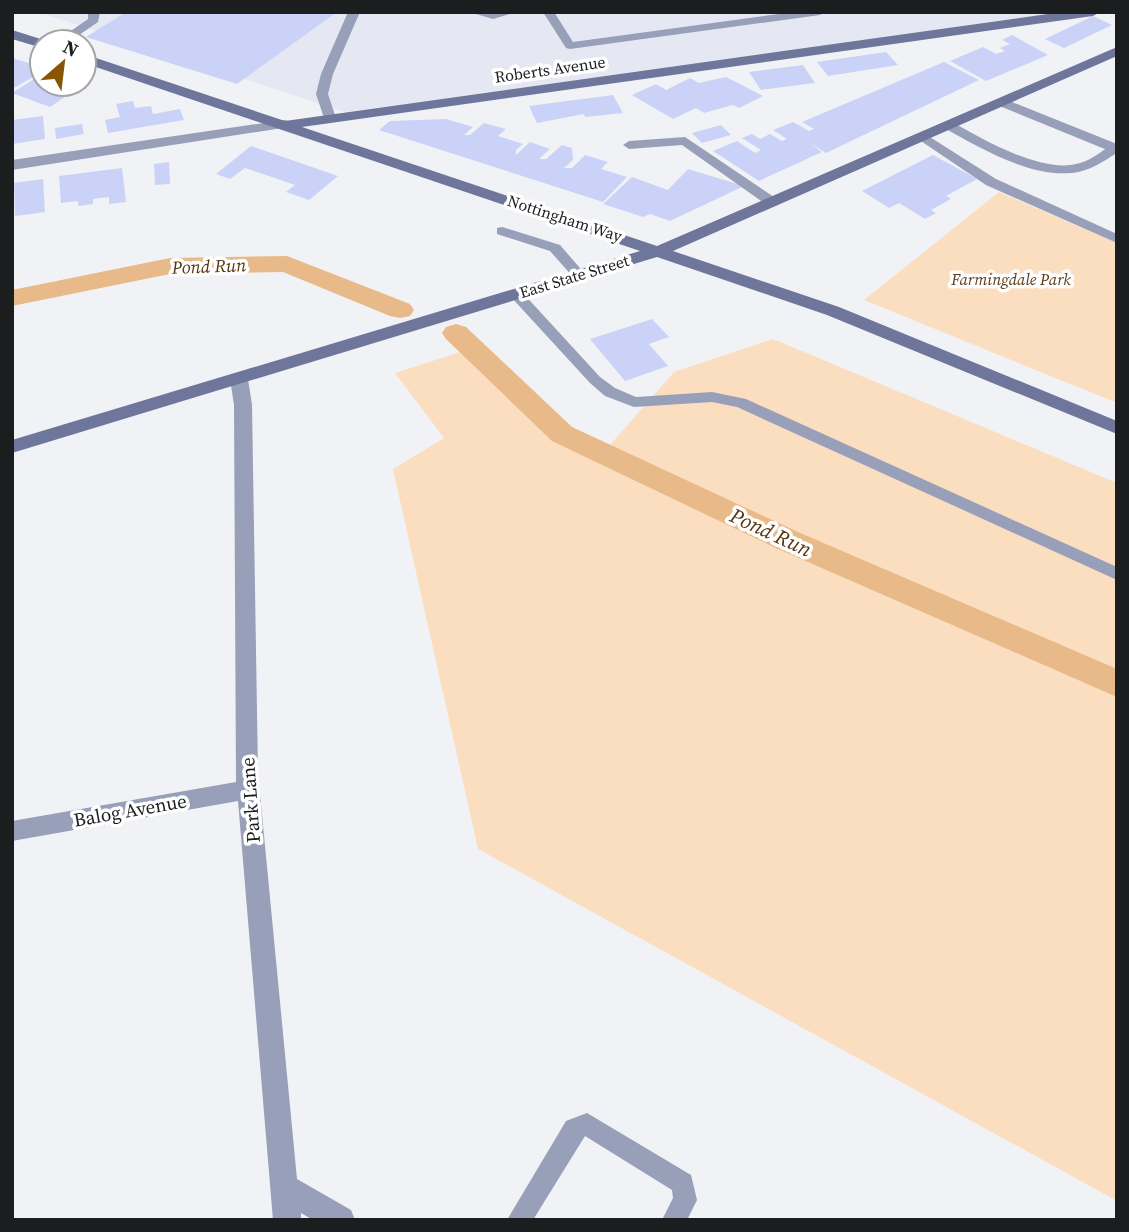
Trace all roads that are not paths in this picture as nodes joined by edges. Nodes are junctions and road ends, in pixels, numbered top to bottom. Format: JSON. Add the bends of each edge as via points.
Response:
{"nodes":[{"id":1,"x":94,"y":12,"type":"edge"},
{"id":2,"x":354,"y":12,"type":"edge"},
{"id":3,"x":474,"y":12,"type":"edge"},
{"id":4,"x":512,"y":12,"type":"edge"},
{"id":5,"x":548,"y":12,"type":"edge"},
{"id":6,"x":820,"y":12,"type":"edge"},
{"id":7,"x":1093,"y":12,"type":"edge"},
{"id":8,"x":82,"y":28,"type":"edge"},
{"id":9,"x":1117,"y":51,"type":"edge"},
{"id":10,"x":98,"y":63,"type":"edge"},
{"id":11,"x":1002,"y":102,"type":"junction"},
{"id":12,"x":330,"y":118,"type":"junction"},
{"id":13,"x":284,"y":124,"type":"junction"},
{"id":14,"x":948,"y":125,"type":"junction"},
{"id":15,"x":922,"y":136,"type":"junction"},
{"id":16,"x":629,"y":145,"type":"dead end"},
{"id":17,"x":1115,"y":149,"type":"edge"},
{"id":18,"x":12,"y":165,"type":"edge"},
{"id":19,"x":772,"y":202,"type":"junction"},
{"id":20,"x":502,"y":231,"type":"dead end"},
{"id":21,"x":1117,"y":239,"type":"edge"},
{"id":22,"x":662,"y":250,"type":"junction"},
{"id":23,"x":579,"y":275,"type":"junction"},
{"id":24,"x":516,"y":294,"type":"junction"},
{"id":25,"x":239,"y":379,"type":"junction"},
{"id":26,"x":1117,"y":428,"type":"edge"},
{"id":27,"x":12,"y":447,"type":"edge"},
{"id":28,"x":1117,"y":574,"type":"edge"},
{"id":29,"x":248,"y":789,"type":"junction"},
{"id":30,"x":12,"y":831,"type":"edge"},
{"id":31,"x":285,"y":1188,"type":"junction"},
{"id":32,"x":288,"y":1220,"type":"edge"},
{"id":33,"x":341,"y":1220,"type":"edge"},
{"id":34,"x":519,"y":1220,"type":"edge"},
{"id":35,"x":674,"y":1220,"type":"edge"}],
"edges":[{"from":1,"to":8,"type":"lane","via":[[94,20]]},
{"from":2,"to":12,"type":"lane","via":[[324,84],[322,94]]},
{"from":3,"to":4,"type":"lane","via":[[494,16]]},
{"from":5,"to":6,"type":"lane","via":[[570,47]]},
{"from":7,"to":12,"type":"street","name":"Roberts Avenue"},
{"from":9,"to":11,"type":"street","name":"East State Street"},
{"from":10,"to":13,"type":"street","name":"Nottingham Way"},
{"from":11,"to":14,"type":"street","name":"East State Street"},
{"from":11,"to":17,"type":"street"},
{"from":12,"to":13,"type":"street","name":"Roberts Avenue"},
{"from":13,"to":18,"type":"street","name":"Roberts Avenue"},
{"from":13,"to":22,"type":"street","name":"Nottingham Way"},
{"from":14,"to":15,"type":"street","name":"East State Street"},
{"from":14,"to":17,"type":"lane","via":[[1003,155],[1069,169],[1086,167]]},
{"from":15,"to":19,"type":"street","name":"East State Street"},
{"from":15,"to":21,"type":"lane","via":[[991,182]]},
{"from":16,"to":19,"type":"lane","via":[[685,141]]},
{"from":19,"to":22,"type":"street","name":"East State Street"},
{"from":20,"to":23,"type":"lane","via":[[555,248]]},
{"from":22,"to":23,"type":"street","name":"East State Street"},
{"from":22,"to":26,"type":"street","name":"Nottingham Way","via":[[890,333]]},
{"from":23,"to":24,"type":"street","name":"East State Street"},
{"from":24,"to":25,"type":"street","name":"East State Street"},
{"from":24,"to":28,"type":"lane","via":[[610,392],[634,402],[712,397],[741,403]]},
{"from":25,"to":27,"type":"street","name":"East State Street"},
{"from":25,"to":29,"type":"street","name":"Park Lane"},
{"from":29,"to":30,"type":"street","name":"Balog Avenue"},
{"from":29,"to":31,"type":"street","name":"Park Lane"},
{"from":31,"to":32,"type":"street","name":"Park Lane"},
{"from":31,"to":33,"type":"street"},
{"from":34,"to":35,"type":"lane","via":[[574,1129],[587,1125],[683,1182],[685,1200]]}]}
